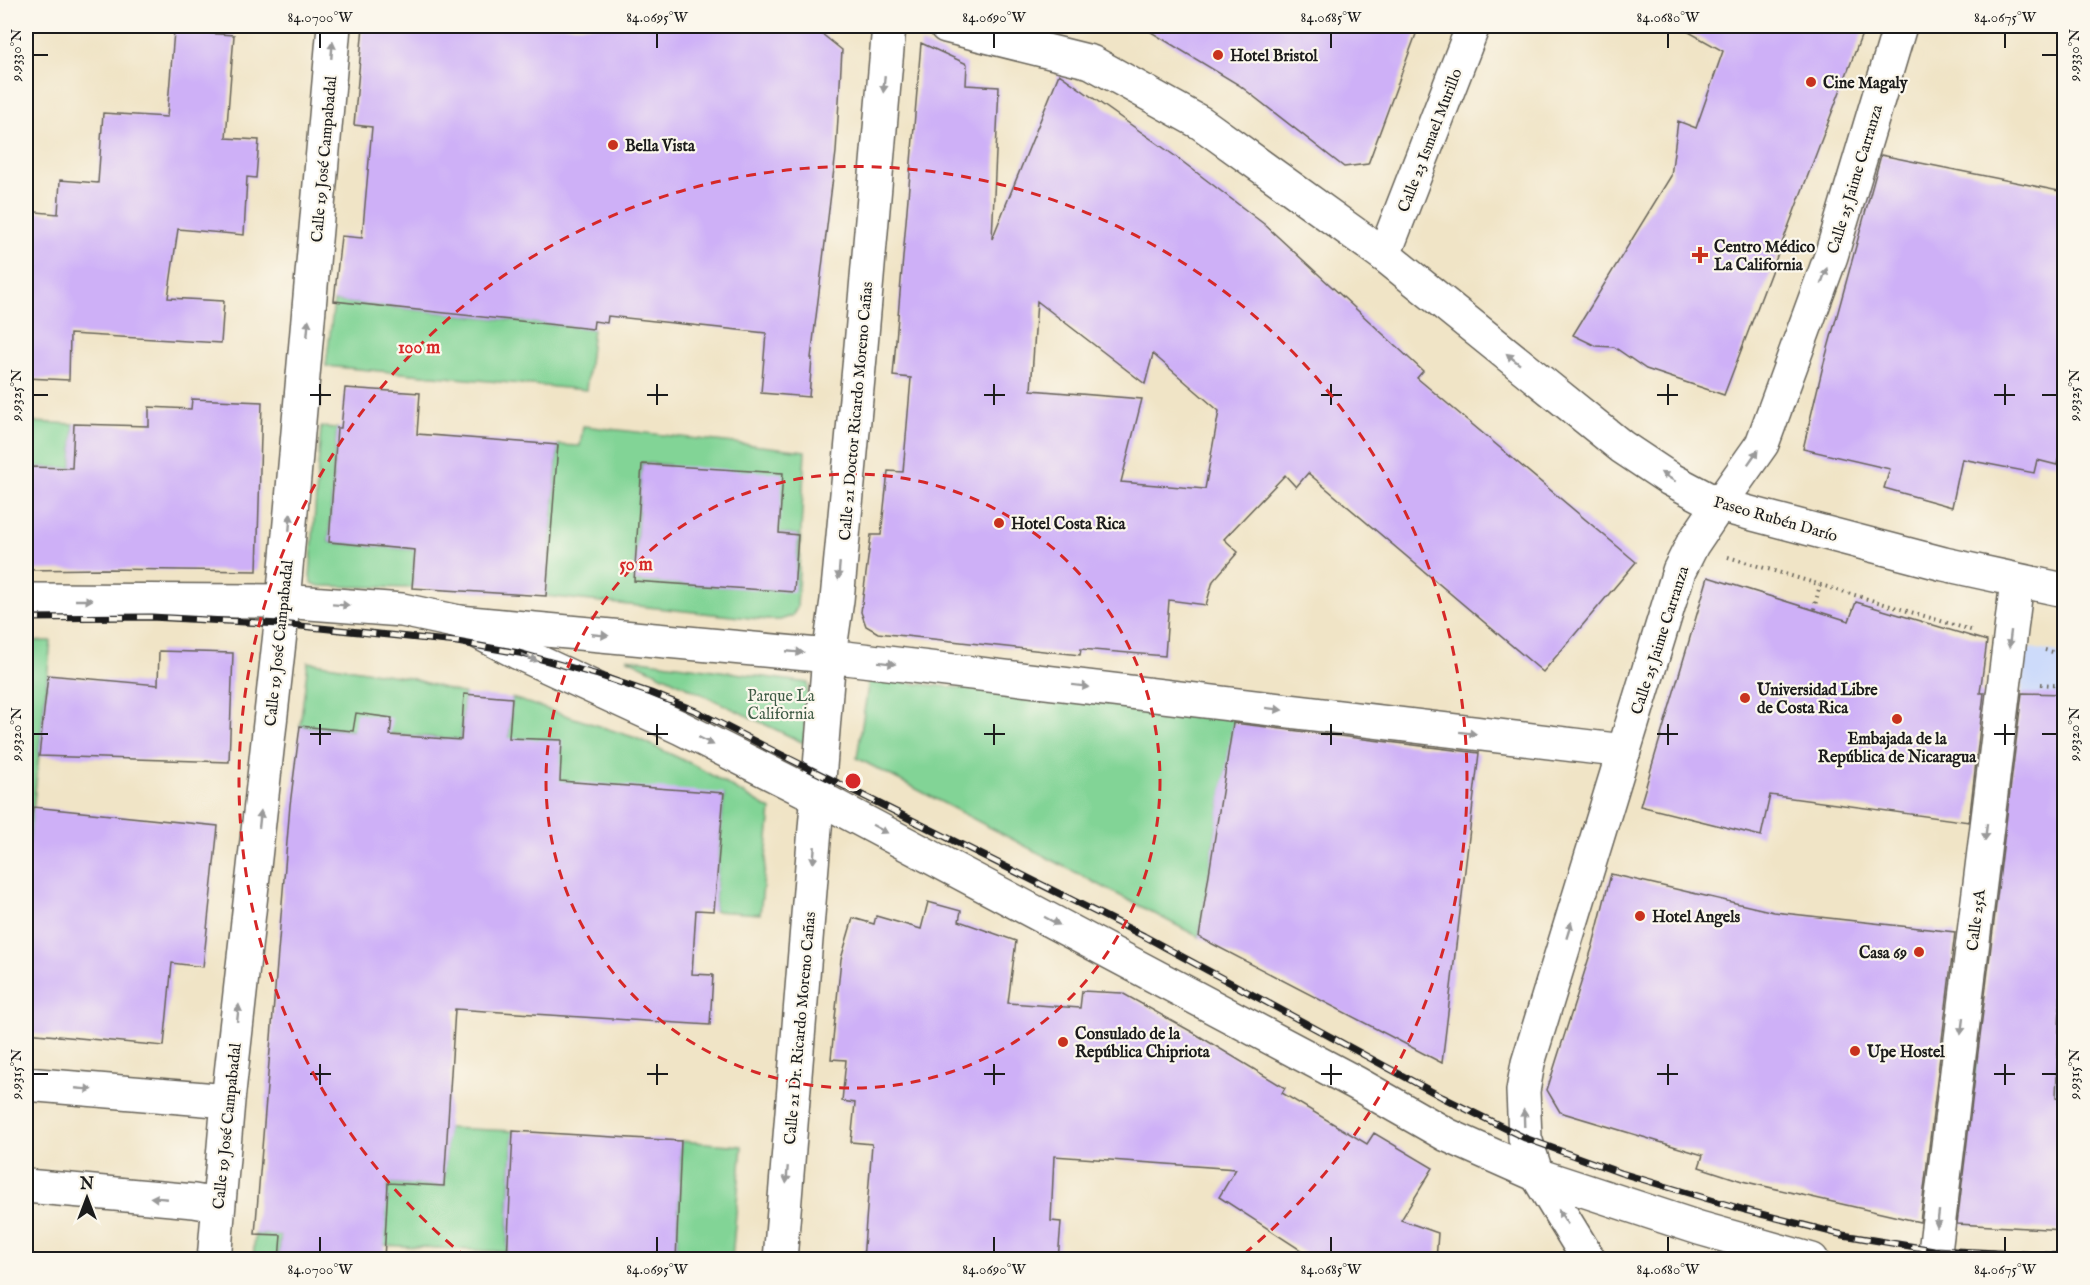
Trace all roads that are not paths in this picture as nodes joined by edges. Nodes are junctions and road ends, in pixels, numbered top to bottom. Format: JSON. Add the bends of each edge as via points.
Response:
{"nodes":[{"id":1,"x":334,"y":26,"type":"edge"},
{"id":2,"x":889,"y":26,"type":"edge"},
{"id":3,"x":946,"y":26,"type":"edge"},
{"id":4,"x":1473,"y":26,"type":"edge"},
{"id":5,"x":1900,"y":26,"type":"edge"},
{"id":6,"x":1384,"y":255,"type":"junction"},
{"id":7,"x":1719,"y":505,"type":"junction"},
{"id":8,"x":2017,"y":581,"type":"junction"},
{"id":9,"x":2064,"y":590,"type":"edge"},
{"id":10,"x":26,"y":600,"type":"edge"},
{"id":11,"x":283,"y":601,"type":"junction"},
{"id":12,"x":459,"y":622,"type":"junction"},
{"id":13,"x":829,"y":656,"type":"junction"},
{"id":14,"x":1624,"y":751,"type":"junction"},
{"id":15,"x":818,"y":797,"type":"junction"},
{"id":16,"x":26,"y":1084,"type":"edge"},
{"id":17,"x":228,"y":1101,"type":"junction"},
{"id":18,"x":1537,"y":1175,"type":"junction"},
{"id":19,"x":26,"y":1186,"type":"edge"},
{"id":20,"x":217,"y":1205,"type":"junction"},
{"id":21,"x":214,"y":1260,"type":"edge"},
{"id":22,"x":780,"y":1260,"type":"edge"},
{"id":23,"x":1589,"y":1260,"type":"edge"},
{"id":24,"x":1812,"y":1260,"type":"edge"},
{"id":25,"x":1934,"y":1260,"type":"edge"}],
"edges":[{"from":11,"to":1,"type":"main road","name":"Calle 19 José Campabadal","one_way":true},
{"from":2,"to":13,"type":"main road","name":"Calle 21 Doctor Ricardo Moreno Cañas","one_way":true},
{"from":3,"to":6,"type":"main road","name":"Paseo Rubén Darío","via":[[1090,62],[1201,123]]},
{"from":4,"to":6,"type":"main road","name":"Calle 23 Ismael Murillo"},
{"from":7,"to":5,"type":"main road","name":"Calle 25 Jaime Carranza","one_way":true,"via":[[1762,444],[1831,256]]},
{"from":7,"to":6,"type":"main road","name":"Paseo Rubén Darío","one_way":true,"via":[[1622,447]]},
{"from":7,"to":8,"type":"main road","name":"Paseo Rubén Darío"},
{"from":7,"to":14,"type":"main road","name":"Calle 25 Jaime Carranza","via":[[1679,571]]},
{"from":8,"to":9,"type":"main road","name":"Paseo Rubén Darío"},
{"from":8,"to":25,"type":"main road","name":"Calle 25A","one_way":true},
{"from":10,"to":11,"type":"main road","one_way":true},
{"from":11,"to":12,"type":"main road","one_way":true,"via":[[402,610]]},
{"from":17,"to":11,"type":"main road","name":"Calle 19 José Campabadal","one_way":true},
{"from":12,"to":13,"type":"main road","one_way":true},
{"from":12,"to":15,"type":"main road","one_way":true},
{"from":13,"to":14,"type":"main road","one_way":true},
{"from":13,"to":15,"type":"main road","name":"Calle 21 Doctor Ricardo Moreno Cañas"},
{"from":18,"to":14,"type":"main road","name":"Calle 25 Jaime Carranza","one_way":true,"via":[[1525,1138],[1523,1091],[1528,1063]]},
{"from":15,"to":18,"type":"main road","one_way":true,"via":[[1337,1072],[1447,1135]]},
{"from":15,"to":22,"type":"main road","name":"Calle 21 Dr. Ricardo Moreno Cañas","one_way":true},
{"from":16,"to":17,"type":"main road","one_way":true},
{"from":17,"to":20,"type":"main road","name":"Calle 19 José Campabadal"},
{"from":23,"to":18,"type":"main road","one_way":true},
{"from":18,"to":24,"type":"main road"},
{"from":20,"to":19,"type":"main road","one_way":true},
{"from":20,"to":21,"type":"main road","name":"Calle 19 José Campabadal"}]}
